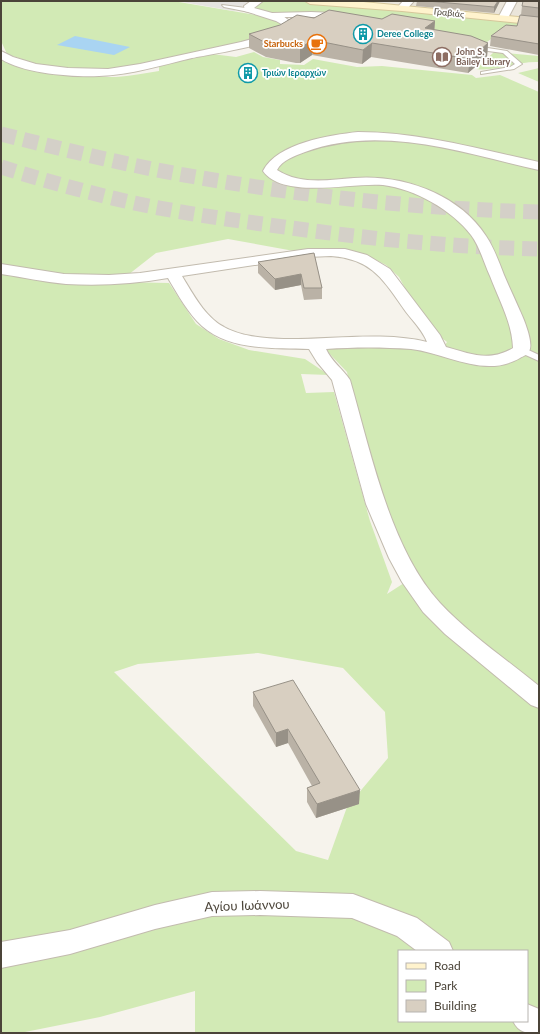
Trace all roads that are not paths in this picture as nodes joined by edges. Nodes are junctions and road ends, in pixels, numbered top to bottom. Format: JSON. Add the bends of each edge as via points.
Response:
{"nodes":[{"id":1,"x":258,"y":1,"type":"edge"},
{"id":2,"x":310,"y":1,"type":"edge"},
{"id":3,"x":512,"y":1,"type":"edge"},
{"id":4,"x":406,"y":4,"type":"edge"},
{"id":5,"x":224,"y":6,"type":"dead end"},
{"id":6,"x":254,"y":11,"type":"junction"},
{"id":7,"x":272,"y":15,"type":"junction"},
{"id":8,"x":338,"y":15,"type":"edge"},
{"id":9,"x":503,"y":18,"type":"junction"},
{"id":10,"x":539,"y":22,"type":"edge"},
{"id":11,"x":470,"y":46,"type":"edge"},
{"id":12,"x":1,"y":54,"type":"edge"},
{"id":13,"x":483,"y":73,"type":"dead end"},
{"id":14,"x":539,"y":166,"type":"edge"},
{"id":15,"x":1,"y":269,"type":"edge"},
{"id":16,"x":172,"y":273,"type":"junction"},
{"id":17,"x":317,"y":344,"type":"junction"},
{"id":18,"x":439,"y":350,"type":"junction"},
{"id":19,"x":522,"y":350,"type":"junction"},
{"id":20,"x":539,"y":358,"type":"edge"},
{"id":21,"x":539,"y":699,"type":"edge"},
{"id":22,"x":438,"y":950,"type":"edge"},
{"id":23,"x":1,"y":955,"type":"edge"},
{"id":24,"x":528,"y":1019,"type":"edge"},
{"id":25,"x":539,"y":1028,"type":"edge"}],
"edges":[{"from":1,"to":6,"type":"street","via":[[248,6]]},
{"from":2,"to":4,"type":"street","name":"Γραβιάς"},
{"from":3,"to":9,"type":"street"},
{"from":4,"to":9,"type":"street","name":"Γραβιάς"},
{"from":5,"to":6,"type":"lane"},
{"from":6,"to":7,"type":"street"},
{"from":7,"to":8,"type":"lane"},
{"from":7,"to":12,"type":"street","via":[[290,25],[289,29],[273,36],[228,47],[120,70],[93,72],[50,69],[19,64]]},
{"from":9,"to":10,"type":"street","name":"Γραβιάς"},
{"from":11,"to":13,"type":"lane","via":[[506,52],[519,64],[512,68]]},
{"from":14,"to":19,"type":"street","via":[[424,140],[375,135],[342,137],[320,142],[287,155],[275,162],[270,171],[290,182],[307,185],[388,182],[428,196],[465,219],[483,243],[517,324]]},
{"from":15,"to":16,"type":"street","via":[[64,279],[88,280],[140,278]]},
{"from":16,"to":17,"type":"street","via":[[196,309],[220,332],[257,342]]},
{"from":16,"to":18,"type":"street","via":[[308,253],[345,253],[362,258],[385,272],[434,338]]},
{"from":17,"to":18,"type":"street","via":[[382,342]]},
{"from":17,"to":21,"type":"street","via":[[319,353],[341,380],[376,504],[399,558],[413,582],[430,606],[453,629]]},
{"from":18,"to":19,"type":"street","via":[[486,362],[499,361]]},
{"from":19,"to":20,"type":"lane"},
{"from":22,"to":23,"type":"street","name":"Αγίου Ιωάννου","via":[[407,927],[353,906],[260,903],[212,904],[155,917],[70,942]]},
{"from":24,"to":25,"type":"street"}]}
